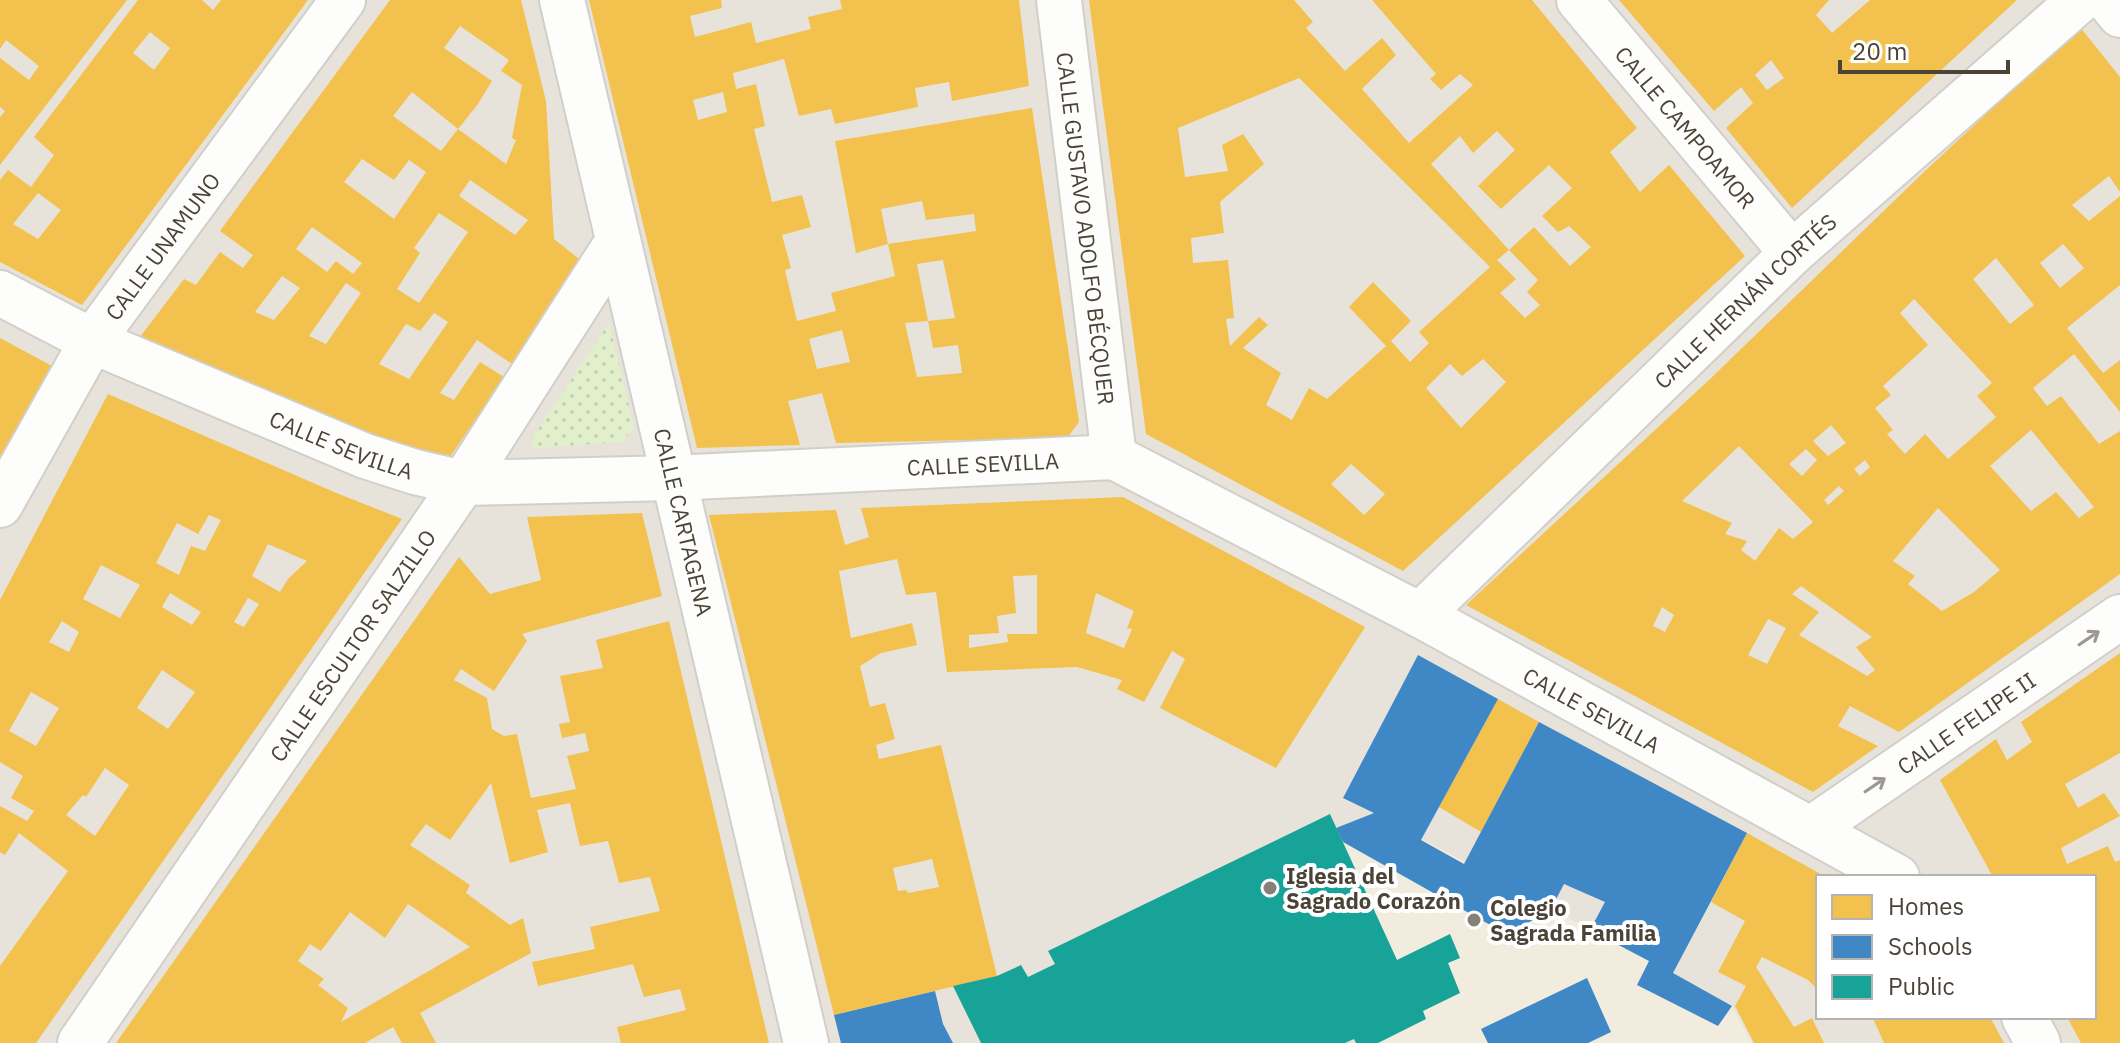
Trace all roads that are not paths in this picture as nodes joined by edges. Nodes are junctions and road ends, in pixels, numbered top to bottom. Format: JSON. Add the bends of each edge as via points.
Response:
{"nodes":[{"id":1,"x":343,"y":0,"type":"edge"},
{"id":2,"x":562,"y":0,"type":"edge"},
{"id":3,"x":1059,"y":0,"type":"edge"},
{"id":4,"x":1579,"y":0,"type":"edge"},
{"id":5,"x":2080,"y":0,"type":"edge"},
{"id":6,"x":2108,"y":0,"type":"edge"},
{"id":7,"x":2120,"y":15,"type":"edge"},
{"id":8,"x":618,"y":241,"type":"junction"},
{"id":9,"x":1792,"y":253,"type":"junction"},
{"id":10,"x":0,"y":293,"type":"edge"},
{"id":11,"x":92,"y":341,"type":"junction"},
{"id":12,"x":1114,"y":457,"type":"junction"},
{"id":13,"x":672,"y":478,"type":"junction"},
{"id":14,"x":463,"y":483,"type":"junction"},
{"id":15,"x":0,"y":505,"type":"edge"},
{"id":16,"x":1420,"y":615,"type":"junction"},
{"id":17,"x":2120,"y":617,"type":"edge"},
{"id":18,"x":1811,"y":829,"type":"junction"},
{"id":19,"x":1893,"y":875,"type":"edge"},
{"id":20,"x":2025,"y":1019,"type":"edge"},
{"id":21,"x":80,"y":1043,"type":"edge"},
{"id":22,"x":806,"y":1043,"type":"edge"},
{"id":23,"x":2038,"y":1043,"type":"edge"}],
"edges":[{"from":1,"to":11,"type":"street","name":"CALLE UNAMUNO"},
{"from":2,"to":8,"type":"street","name":"CALLE CARTAGENA"},
{"from":3,"to":12,"type":"street","name":"CALLE GUSTAVO ADOLFO BÉCQUER"},
{"from":4,"to":9,"type":"street","name":"CALLE CAMPOAMOR"},
{"from":5,"to":9,"type":"street","name":"CALLE HERNÁN CORTÉS"},
{"from":6,"to":7,"type":"street"},
{"from":8,"to":13,"type":"street","name":"CALLE CARTAGENA"},
{"from":8,"to":14,"type":"street","name":"CALLE ESCULTOR SALZILLO"},
{"from":9,"to":16,"type":"street","name":"CALLE HERNÁN CORTÉS"},
{"from":10,"to":11,"type":"street","name":"CALLE SEVILLA"},
{"from":11,"to":14,"type":"street","name":"CALLE SEVILLA","via":[[365,456]]},
{"from":11,"to":15,"type":"street","name":"CALLE UNAMUNO"},
{"from":12,"to":13,"type":"street","name":"CALLE SEVILLA"},
{"from":12,"to":16,"type":"street","name":"CALLE SEVILLA"},
{"from":13,"to":14,"type":"street","name":"CALLE SEVILLA"},
{"from":13,"to":22,"type":"street","name":"CALLE CARTAGENA"},
{"from":14,"to":21,"type":"street","name":"CALLE ESCULTOR SALZILLO"},
{"from":16,"to":18,"type":"street","name":"CALLE SEVILLA"},
{"from":18,"to":17,"type":"street","name":"CALLE FELIPE II","one_way":true},
{"from":18,"to":19,"type":"street","name":"CALLE SEVILLA"},
{"from":20,"to":23,"type":"street"}]}
